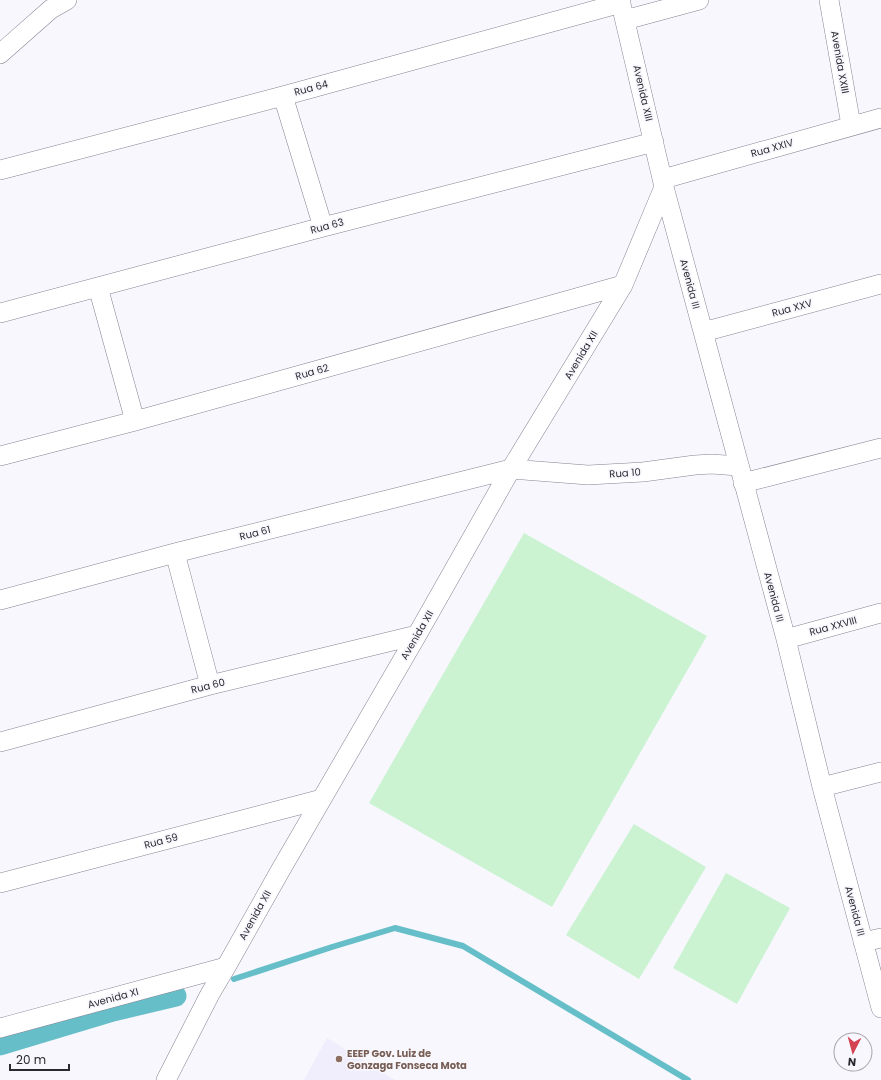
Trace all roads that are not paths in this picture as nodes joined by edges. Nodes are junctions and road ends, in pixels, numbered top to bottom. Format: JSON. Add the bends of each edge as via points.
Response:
{"nodes":[{"id":1,"x":67,"y":0,"type":"edge"},
{"id":2,"x":699,"y":0,"type":"edge"},
{"id":3,"x":829,"y":0,"type":"edge"},
{"id":4,"x":622,"y":8,"type":"edge"},
{"id":5,"x":0,"y":54,"type":"edge"},
{"id":6,"x":283,"y":96,"type":"junction"},
{"id":7,"x":881,"y":118,"type":"edge"},
{"id":8,"x":851,"y":125,"type":"junction"},
{"id":9,"x":654,"y":142,"type":"junction"},
{"id":10,"x":0,"y":170,"type":"edge"},
{"id":11,"x":664,"y":183,"type":"junction"},
{"id":12,"x":323,"y":226,"type":"junction"},
{"id":13,"x":881,"y":284,"type":"edge"},
{"id":14,"x":623,"y":285,"type":"junction"},
{"id":15,"x":98,"y":287,"type":"junction"},
{"id":16,"x":0,"y":313,"type":"edge"},
{"id":17,"x":703,"y":332,"type":"junction"},
{"id":18,"x":135,"y":421,"type":"junction"},
{"id":19,"x":881,"y":448,"type":"edge"},
{"id":20,"x":0,"y":456,"type":"edge"},
{"id":21,"x":511,"y":468,"type":"junction"},
{"id":22,"x":741,"y":474,"type":"junction"},
{"id":23,"x":175,"y":553,"type":"junction"},
{"id":24,"x":0,"y":600,"type":"edge"},
{"id":25,"x":881,"y":613,"type":"edge"},
{"id":26,"x":418,"y":635,"type":"junction"},
{"id":27,"x":786,"y":639,"type":"junction"},
{"id":28,"x":210,"y":685,"type":"junction"},
{"id":29,"x":0,"y":742,"type":"edge"},
{"id":30,"x":881,"y":772,"type":"edge"},
{"id":31,"x":822,"y":787,"type":"junction"},
{"id":32,"x":322,"y":798,"type":"junction"},
{"id":33,"x":0,"y":883,"type":"edge"},
{"id":34,"x":872,"y":940,"type":"edge"},
{"id":35,"x":226,"y":967,"type":"junction"},
{"id":36,"x":881,"y":1008,"type":"edge"},
{"id":37,"x":0,"y":1028,"type":"edge"},
{"id":38,"x":166,"y":1080,"type":"edge"}],
"edges":[{"from":1,"to":5,"type":"street","via":[[51,9]]},
{"from":2,"to":4,"type":"street","name":"Rua 64"},
{"from":3,"to":8,"type":"street","name":"Avenida XXIII"},
{"from":4,"to":6,"type":"street","name":"Rua 64"},
{"from":4,"to":9,"type":"street","name":"Avenida XIII"},
{"from":6,"to":10,"type":"street","name":"Rua 64"},
{"from":6,"to":12,"type":"street"},
{"from":7,"to":8,"type":"street","name":"Rua XXIV"},
{"from":8,"to":11,"type":"street","name":"Rua XXIV"},
{"from":9,"to":11,"type":"street","name":"Avenida XIII"},
{"from":9,"to":12,"type":"street","name":"Rua 63"},
{"from":11,"to":14,"type":"street","name":"Avenida XII"},
{"from":11,"to":17,"type":"street","name":"Avenida III"},
{"from":12,"to":15,"type":"street","name":"Rua 63"},
{"from":13,"to":17,"type":"street","name":"Rua XXV"},
{"from":14,"to":18,"type":"street","name":"Rua 62"},
{"from":14,"to":21,"type":"street","name":"Avenida XII"},
{"from":15,"to":16,"type":"street","name":"Rua 63"},
{"from":15,"to":18,"type":"street"},
{"from":17,"to":22,"type":"street","name":"Avenida III"},
{"from":18,"to":20,"type":"street","name":"Rua 62"},
{"from":19,"to":22,"type":"street","name":"Rua 10"},
{"from":21,"to":22,"type":"street","name":"Rua 10","via":[[588,475],[712,464]]},
{"from":21,"to":23,"type":"street","name":"Rua 61"},
{"from":21,"to":26,"type":"street","name":"Avenida XII"},
{"from":22,"to":27,"type":"street","name":"Avenida III"},
{"from":23,"to":24,"type":"street","name":"Rua 61"},
{"from":23,"to":28,"type":"street"},
{"from":25,"to":27,"type":"street","name":"Rua XXVIII"},
{"from":26,"to":28,"type":"street","name":"Rua 60"},
{"from":26,"to":32,"type":"street","name":"Avenida XII"},
{"from":27,"to":31,"type":"street","name":"Avenida III"},
{"from":28,"to":29,"type":"street","name":"Rua 60"},
{"from":30,"to":31,"type":"street"},
{"from":31,"to":34,"type":"street","name":"Avenida III"},
{"from":32,"to":33,"type":"street","name":"Rua 59"},
{"from":32,"to":35,"type":"street","name":"Avenida XII"},
{"from":34,"to":36,"type":"street","name":"Avenida III"},
{"from":35,"to":37,"type":"street","name":"Avenida XI"},
{"from":35,"to":38,"type":"street","name":"Avenida XII"}]}
